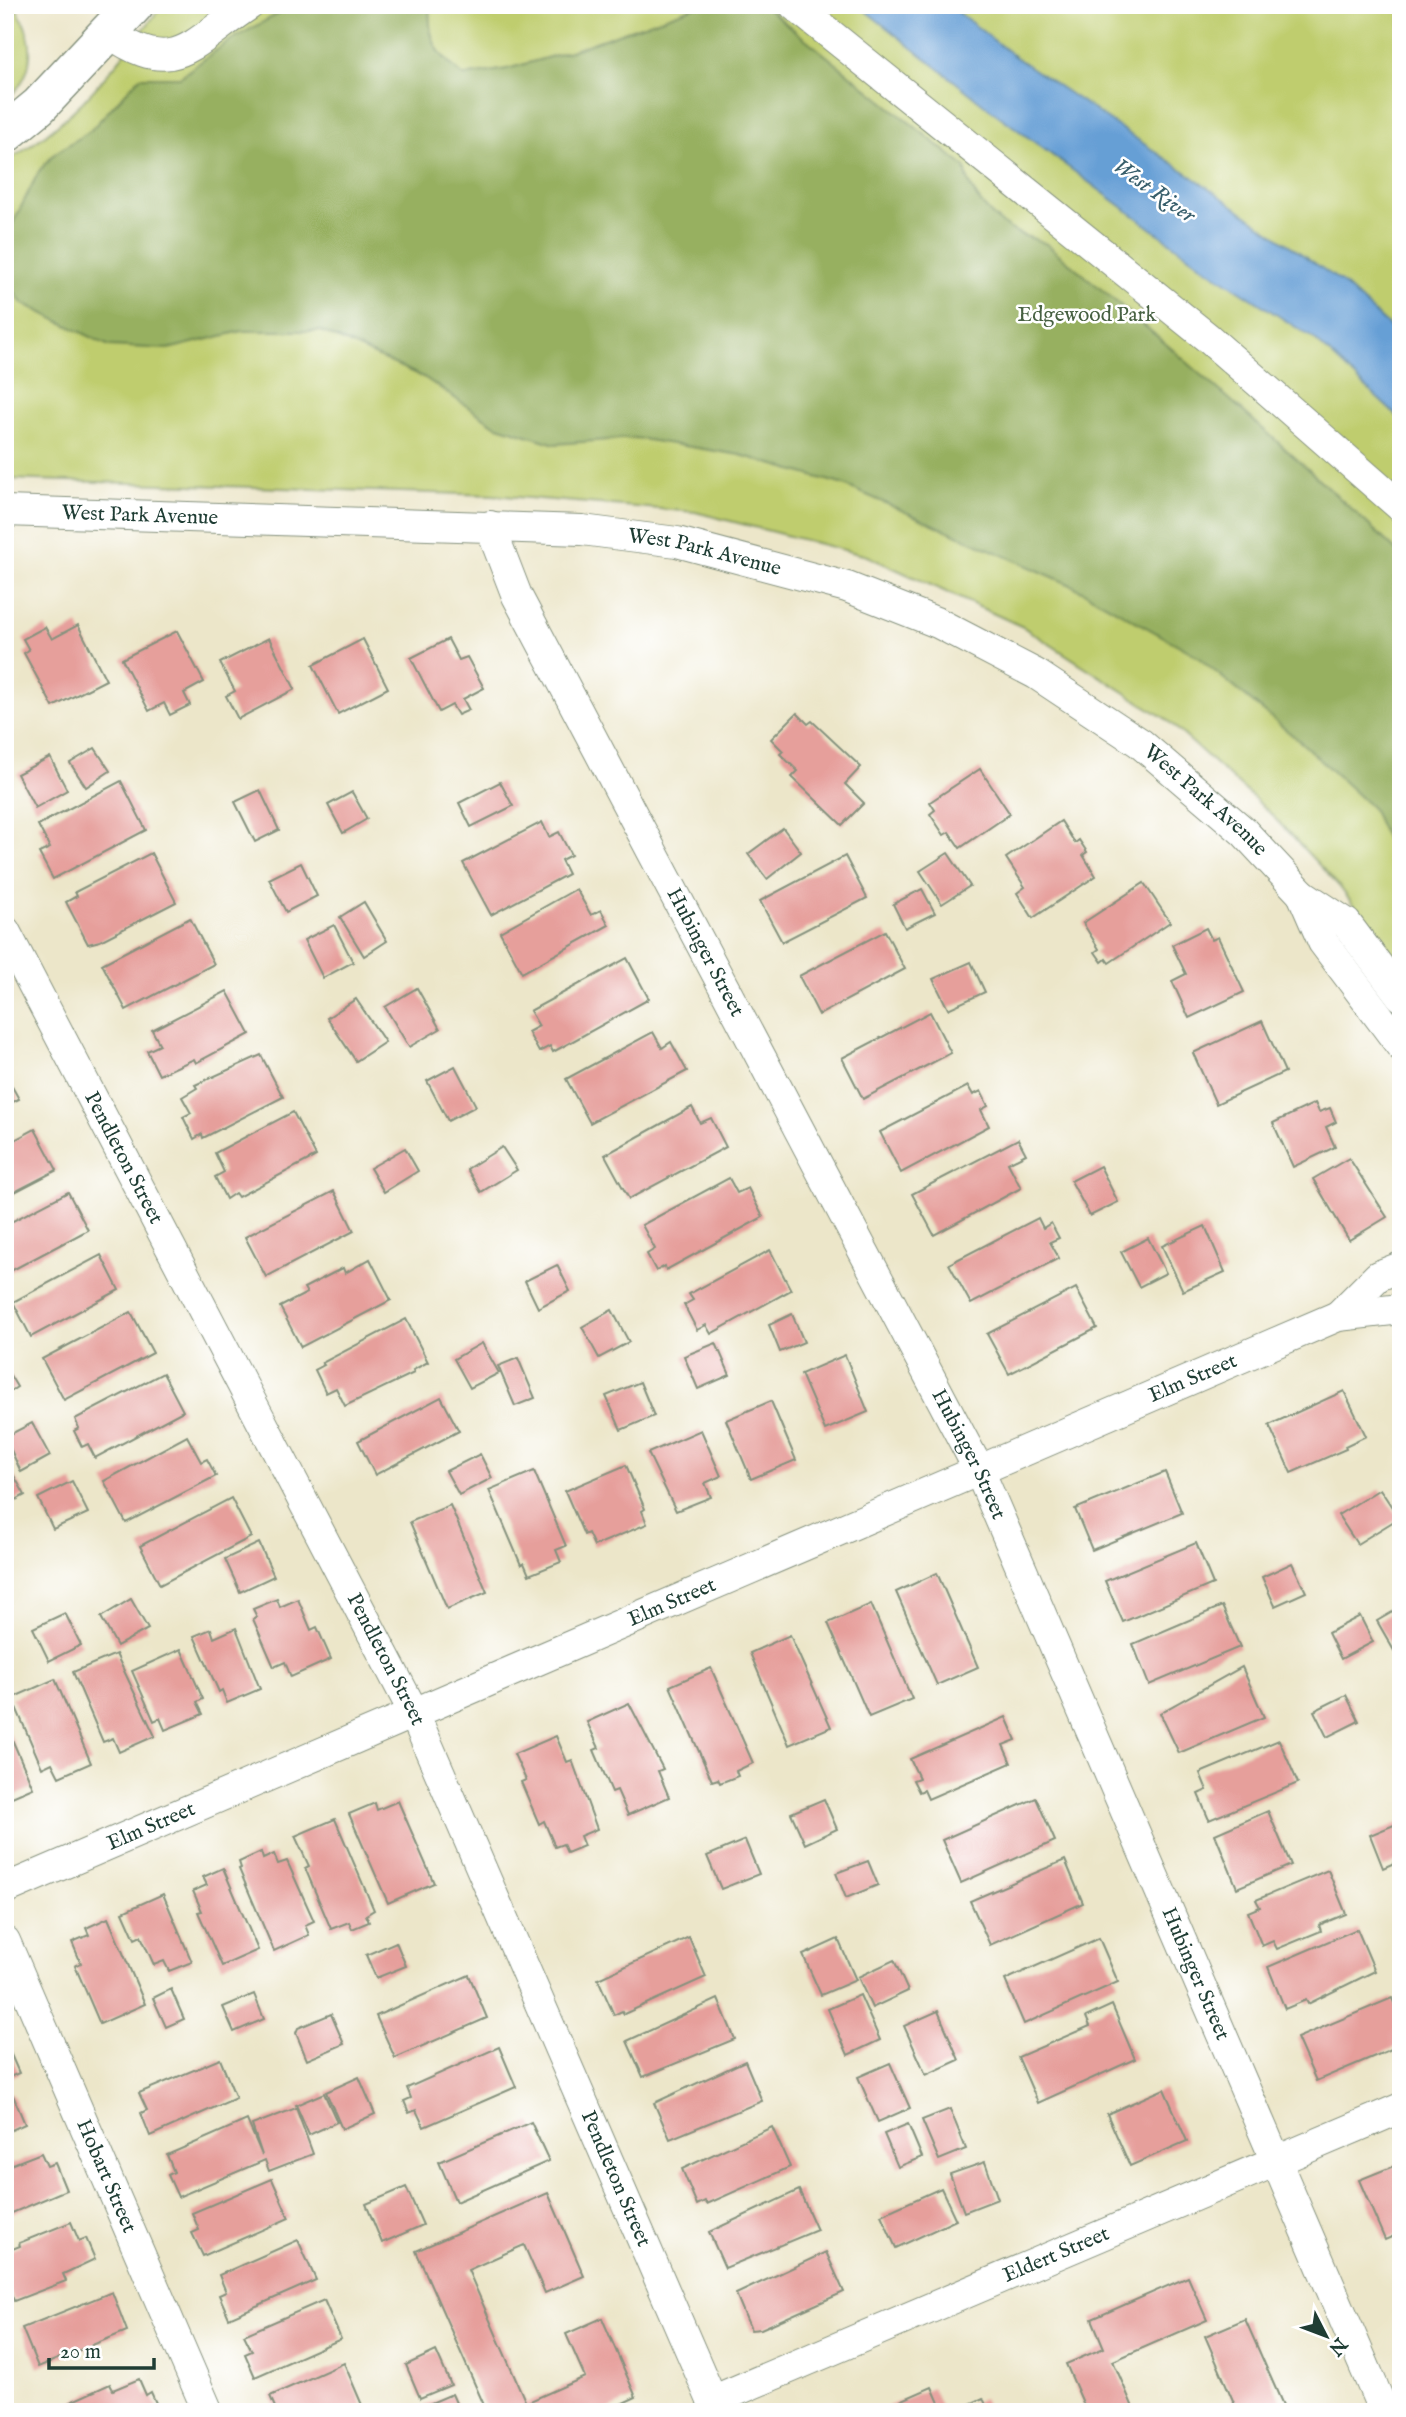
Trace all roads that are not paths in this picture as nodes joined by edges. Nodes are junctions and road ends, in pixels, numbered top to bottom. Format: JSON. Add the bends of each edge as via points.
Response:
{"nodes":[{"id":1,"x":248,"y":5,"type":"edge"},
{"id":2,"x":794,"y":5,"type":"edge"},
{"id":3,"x":121,"y":19,"type":"edge"},
{"id":4,"x":5,"y":134,"type":"edge"},
{"id":5,"x":1401,"y":507,"type":"edge"},
{"id":6,"x":5,"y":511,"type":"edge"},
{"id":7,"x":490,"y":526,"type":"junction"},
{"id":8,"x":1302,"y":894,"type":"junction"},
{"id":9,"x":5,"y":931,"type":"edge"},
{"id":10,"x":15,"y":974,"type":"edge"},
{"id":11,"x":1401,"y":996,"type":"edge"},
{"id":12,"x":1401,"y":1046,"type":"edge"},
{"id":13,"x":1401,"y":1267,"type":"edge"},
{"id":14,"x":1401,"y":1310,"type":"edge"},
{"id":15,"x":1338,"y":1316,"type":"junction"},
{"id":16,"x":979,"y":1470,"type":"junction"},
{"id":17,"x":414,"y":1711,"type":"junction"},
{"id":18,"x":5,"y":1889,"type":"edge"},
{"id":19,"x":5,"y":1941,"type":"edge"},
{"id":20,"x":1401,"y":2108,"type":"edge"},
{"id":21,"x":1275,"y":2162,"type":"junction"},
{"id":22,"x":714,"y":2406,"type":"edge"},
{"id":23,"x":208,"y":2412,"type":"edge"},
{"id":24,"x":1384,"y":2412,"type":"edge"}],
"edges":[{"from":1,"to":3,"type":"street","via":[[190,47],[171,55],[145,54]]},
{"from":2,"to":5,"type":"street","via":[[1208,338]]},
{"from":3,"to":4,"type":"street","via":[[39,106]]},
{"from":6,"to":7,"type":"street","name":"West Park Avenue"},
{"from":7,"to":8,"type":"street","name":"West Park Avenue","via":[[582,530],[677,542],[847,587],[938,623],[1036,674],[1140,743],[1244,832]]},
{"from":7,"to":16,"type":"street","name":"Hubinger Street","via":[[517,596]]},
{"from":8,"to":11,"type":"street","name":"West Park Avenue","via":[[1346,923]]},
{"from":8,"to":12,"type":"street","name":"West Park Avenue","via":[[1323,942]]},
{"from":9,"to":10,"type":"street","name":"Pendleton Street"},
{"from":10,"to":17,"type":"street","name":"Pendleton Street"},
{"from":13,"to":15,"type":"street","name":"Elm Street","via":[[1378,1276]]},
{"from":14,"to":15,"type":"street","name":"Elm Street"},
{"from":15,"to":16,"type":"street","name":"Elm Street"},
{"from":16,"to":17,"type":"street","name":"Elm Street"},
{"from":16,"to":21,"type":"street","name":"Hubinger Street"},
{"from":17,"to":18,"type":"street","name":"Elm Street"},
{"from":17,"to":22,"type":"street","name":"Pendleton Street"},
{"from":19,"to":23,"type":"street","name":"Hobart Street"},
{"from":20,"to":21,"type":"street","name":"Eldert Street"},
{"from":21,"to":22,"type":"street","name":"Eldert Street"},
{"from":21,"to":24,"type":"street","name":"Hubinger Street"}]}
